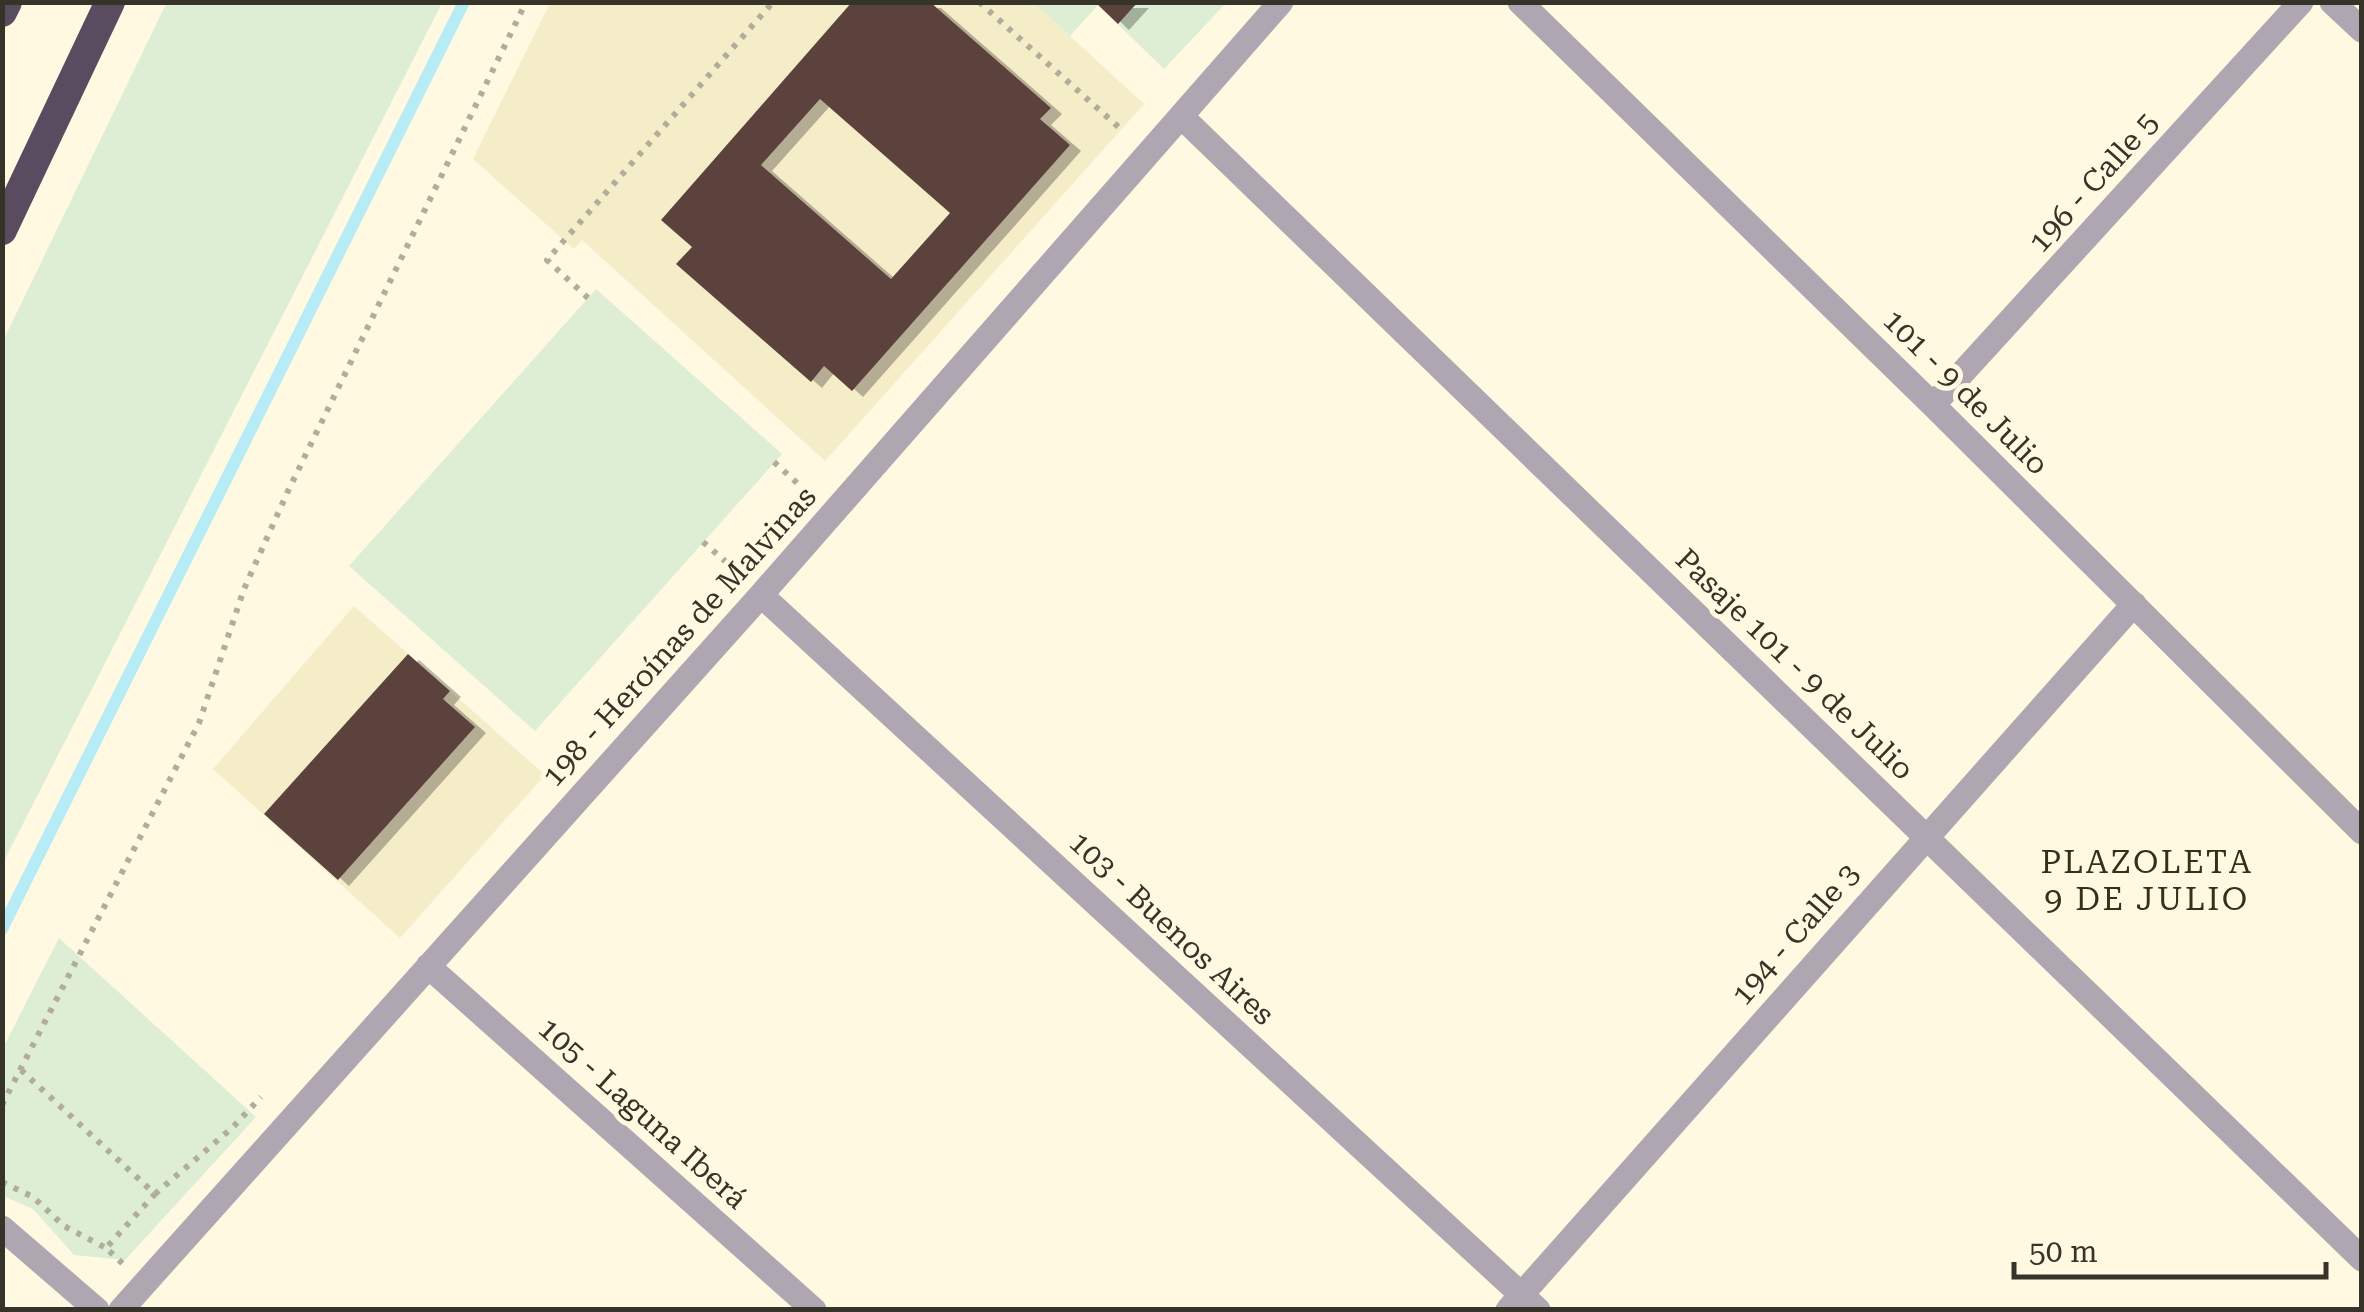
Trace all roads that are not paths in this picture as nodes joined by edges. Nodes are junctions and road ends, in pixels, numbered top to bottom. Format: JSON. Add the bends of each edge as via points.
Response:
{"nodes":[{"id":1,"x":7,"y":2,"type":"edge"},
{"id":2,"x":110,"y":2,"type":"edge"},
{"id":3,"x":1281,"y":2,"type":"edge"},
{"id":4,"x":1520,"y":2,"type":"edge"},
{"id":5,"x":2301,"y":2,"type":"edge"},
{"id":6,"x":2332,"y":2,"type":"edge"},
{"id":7,"x":2,"y":12,"type":"edge"},
{"id":8,"x":2362,"y":30,"type":"edge"},
{"id":9,"x":1182,"y":117,"type":"junction"},
{"id":10,"x":2,"y":230,"type":"edge"},
{"id":11,"x":1934,"y":405,"type":"junction"},
{"id":12,"x":761,"y":595,"type":"junction"},
{"id":13,"x":2134,"y":604,"type":"junction"},
{"id":14,"x":2362,"y":832,"type":"edge"},
{"id":15,"x":1926,"y":835,"type":"junction"},
{"id":16,"x":428,"y":966,"type":"junction"},
{"id":17,"x":5,"y":1230,"type":"edge"},
{"id":18,"x":2362,"y":1259,"type":"edge"},
{"id":19,"x":1523,"y":1304,"type":"edge"},
{"id":20,"x":96,"y":1310,"type":"edge"},
{"id":21,"x":121,"y":1310,"type":"edge"},
{"id":22,"x":814,"y":1310,"type":"edge"}],
"edges":[{"from":1,"to":7,"type":"highway"},
{"from":2,"to":10,"type":"highway"},
{"from":3,"to":9,"type":"street","name":"198 - Heroínas de Malvinas"},
{"from":4,"to":11,"type":"street","name":"101 - 9 de Julio"},
{"from":5,"to":11,"type":"street","name":"196 - Calle 5"},
{"from":6,"to":8,"type":"street"},
{"from":9,"to":12,"type":"street","name":"198 - Heroínas de Malvinas"},
{"from":9,"to":15,"type":"street","name":"Pasaje 101 - 9 de Julio"},
{"from":11,"to":13,"type":"street","name":"101 - 9 de Julio"},
{"from":12,"to":16,"type":"street","name":"198 - Heroínas de Malvinas"},
{"from":12,"to":19,"type":"street","name":"103 - Buenos Aires"},
{"from":13,"to":14,"type":"street","name":"101 - 9 de Julio"},
{"from":13,"to":15,"type":"street","name":"194 - Calle 3"},
{"from":15,"to":18,"type":"street","name":"Pasaje 101 - 9 de Julio"},
{"from":15,"to":19,"type":"street","name":"194 - Calle 3"},
{"from":16,"to":21,"type":"street","name":"198 - Heroínas de Malvinas"},
{"from":16,"to":22,"type":"street","name":"105 - Laguna Iberá"},
{"from":17,"to":20,"type":"street"}]}
